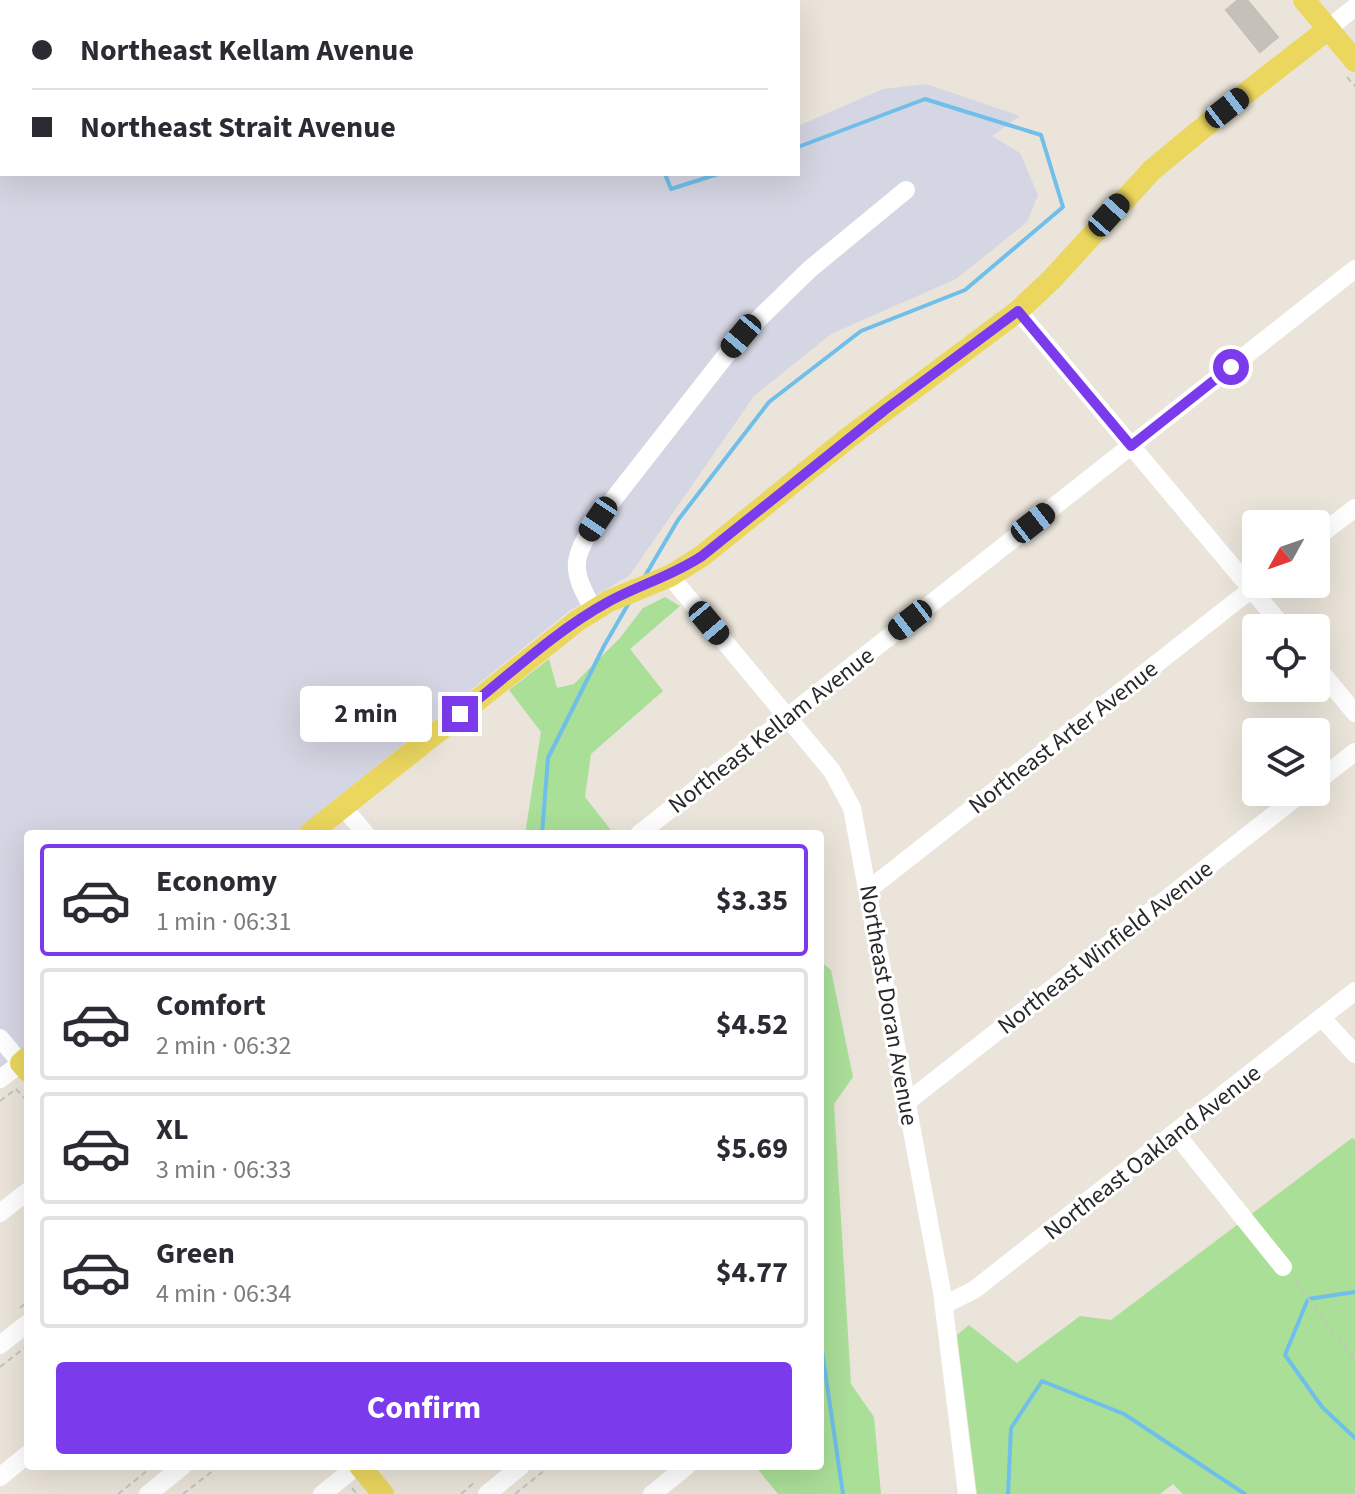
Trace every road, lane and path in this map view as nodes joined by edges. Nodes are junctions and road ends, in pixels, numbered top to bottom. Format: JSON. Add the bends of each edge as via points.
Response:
{"nodes":[{"id":1,"x":1304,"y":0,"type":"edge"},
{"id":2,"x":1355,"y":7,"type":"edge"},
{"id":3,"x":1328,"y":29,"type":"junction"},
{"id":4,"x":1355,"y":61,"type":"edge"},
{"id":5,"x":906,"y":190,"type":"dead end"},
{"id":6,"x":1355,"y":269,"type":"edge"},
{"id":7,"x":1018,"y":311,"type":"junction"},
{"id":8,"x":1131,"y":446,"type":"junction"},
{"id":9,"x":1355,"y":508,"type":"edge"},
{"id":10,"x":1330,"y":527,"type":"edge"},
{"id":11,"x":1242,"y":573,"type":"edge"},
{"id":12,"x":670,"y":576,"type":"junction"},
{"id":13,"x":1242,"y":596,"type":"edge"},
{"id":14,"x":594,"y":610,"type":"junction"},
{"id":15,"x":1330,"y":683,"type":"edge"},
{"id":16,"x":1355,"y":713,"type":"edge"},
{"id":17,"x":787,"y":717,"type":"junction"},
{"id":18,"x":1355,"y":752,"type":"edge"},
{"id":19,"x":1330,"y":771,"type":"edge"},
{"id":20,"x":1285,"y":806,"type":"edge"},
{"id":21,"x":343,"y":807,"type":"junction"},
{"id":22,"x":314,"y":830,"type":"edge"},
{"id":23,"x":363,"y":830,"type":"edge"},
{"id":24,"x":644,"y":830,"type":"edge"},
{"id":25,"x":868,"y":890,"type":"junction"},
{"id":26,"x":1355,"y":991,"type":"edge"},
{"id":27,"x":1322,"y":1018,"type":"junction"},
{"id":28,"x":0,"y":1038,"type":"edge"},
{"id":29,"x":1355,"y":1054,"type":"edge"},
{"id":30,"x":24,"y":1062,"type":"edge"},
{"id":31,"x":24,"y":1065,"type":"edge"},
{"id":32,"x":0,"y":1079,"type":"edge"},
{"id":33,"x":24,"y":1098,"type":"edge"},
{"id":34,"x":0,"y":1101,"type":"edge"},
{"id":35,"x":907,"y":1102,"type":"junction"},
{"id":36,"x":1176,"y":1134,"type":"junction"},
{"id":37,"x":24,"y":1194,"type":"edge"},
{"id":38,"x":0,"y":1213,"type":"edge"},
{"id":39,"x":1283,"y":1267,"type":"joint"},
{"id":40,"x":944,"y":1305,"type":"junction"},
{"id":41,"x":24,"y":1326,"type":"edge"},
{"id":42,"x":0,"y":1345,"type":"edge"},
{"id":43,"x":24,"y":1348,"type":"edge"},
{"id":44,"x":1355,"y":1360,"type":"edge"},
{"id":45,"x":0,"y":1367,"type":"edge"},
{"id":46,"x":24,"y":1457,"type":"edge"},
{"id":47,"x":148,"y":1470,"type":"edge"},
{"id":48,"x":178,"y":1470,"type":"edge"},
{"id":49,"x":214,"y":1470,"type":"edge"},
{"id":50,"x":353,"y":1470,"type":"edge"},
{"id":51,"x":362,"y":1470,"type":"edge"},
{"id":52,"x":516,"y":1470,"type":"edge"},
{"id":53,"x":545,"y":1470,"type":"edge"},
{"id":54,"x":682,"y":1470,"type":"edge"},
{"id":55,"x":0,"y":1477,"type":"edge"},
{"id":56,"x":118,"y":1494,"type":"edge"},
{"id":57,"x":148,"y":1494,"type":"edge"},
{"id":58,"x":183,"y":1494,"type":"edge"},
{"id":59,"x":322,"y":1494,"type":"edge"},
{"id":60,"x":383,"y":1494,"type":"edge"},
{"id":61,"x":487,"y":1494,"type":"edge"},
{"id":62,"x":515,"y":1494,"type":"edge"},
{"id":63,"x":652,"y":1494,"type":"edge"},
{"id":64,"x":967,"y":1494,"type":"edge"}],
"edges":[{"from":1,"to":3,"type":"main road"},
{"from":2,"to":3,"type":"street"},
{"from":3,"to":4,"type":"main road"},
{"from":3,"to":7,"type":"main road","via":[[1152,170]]},
{"from":5,"to":14,"type":"street","via":[[810,269],[741,336],[598,519],[580,545],[575,569]]},
{"from":6,"to":8,"type":"street","name":"Northeast Kellam Avenue"},
{"from":7,"to":8,"type":"street"},
{"from":7,"to":12,"type":"main road"},
{"from":8,"to":11,"type":"street"},
{"from":8,"to":17,"type":"street","name":"Northeast Kellam Avenue"},
{"from":9,"to":10,"type":"street"},
{"from":12,"to":14,"type":"main road"},
{"from":12,"to":17,"type":"street","name":"Northeast Doran Avenue"},
{"from":13,"to":25,"type":"street","name":"Northeast Arter Avenue"},
{"from":14,"to":21,"type":"main road"},
{"from":15,"to":16,"type":"street"},
{"from":17,"to":24,"type":"street","name":"Northeast Kellam Avenue"},
{"from":17,"to":25,"type":"street","name":"Northeast Doran Avenue","via":[[847,796]]},
{"from":18,"to":19,"type":"street"},
{"from":20,"to":35,"type":"street","name":"Northeast Winfield Avenue"},
{"from":21,"to":22,"type":"main road"},
{"from":21,"to":23,"type":"street"},
{"from":25,"to":35,"type":"street","name":"Northeast Doran Avenue"},
{"from":26,"to":27,"type":"street","name":"Northeast Oakland Avenue"},
{"from":27,"to":29,"type":"street"},
{"from":27,"to":36,"type":"street","name":"Northeast Oakland Avenue"},
{"from":28,"to":30,"type":"street"},
{"from":31,"to":32,"type":"street"},
{"from":33,"to":34,"type":"path","via":[[16,1089]]},
{"from":35,"to":40,"type":"street","name":"Northeast Doran Avenue"},
{"from":36,"to":39,"type":"street"},
{"from":36,"to":40,"type":"street","name":"Northeast Oakland Avenue","via":[[974,1290]]},
{"from":37,"to":38,"type":"street"},
{"from":39,"to":44,"type":"path"},
{"from":40,"to":64,"type":"street","name":"Northeast Doran Avenue"},
{"from":41,"to":42,"type":"street"},
{"from":43,"to":45,"type":"path"},
{"from":46,"to":55,"type":"street"},
{"from":47,"to":56,"type":"path"},
{"from":48,"to":57,"type":"street"},
{"from":49,"to":58,"type":"path"},
{"from":50,"to":59,"type":"street"},
{"from":51,"to":60,"type":"main road"},
{"from":52,"to":61,"type":"street"},
{"from":53,"to":62,"type":"path"},
{"from":54,"to":63,"type":"street"}]}
